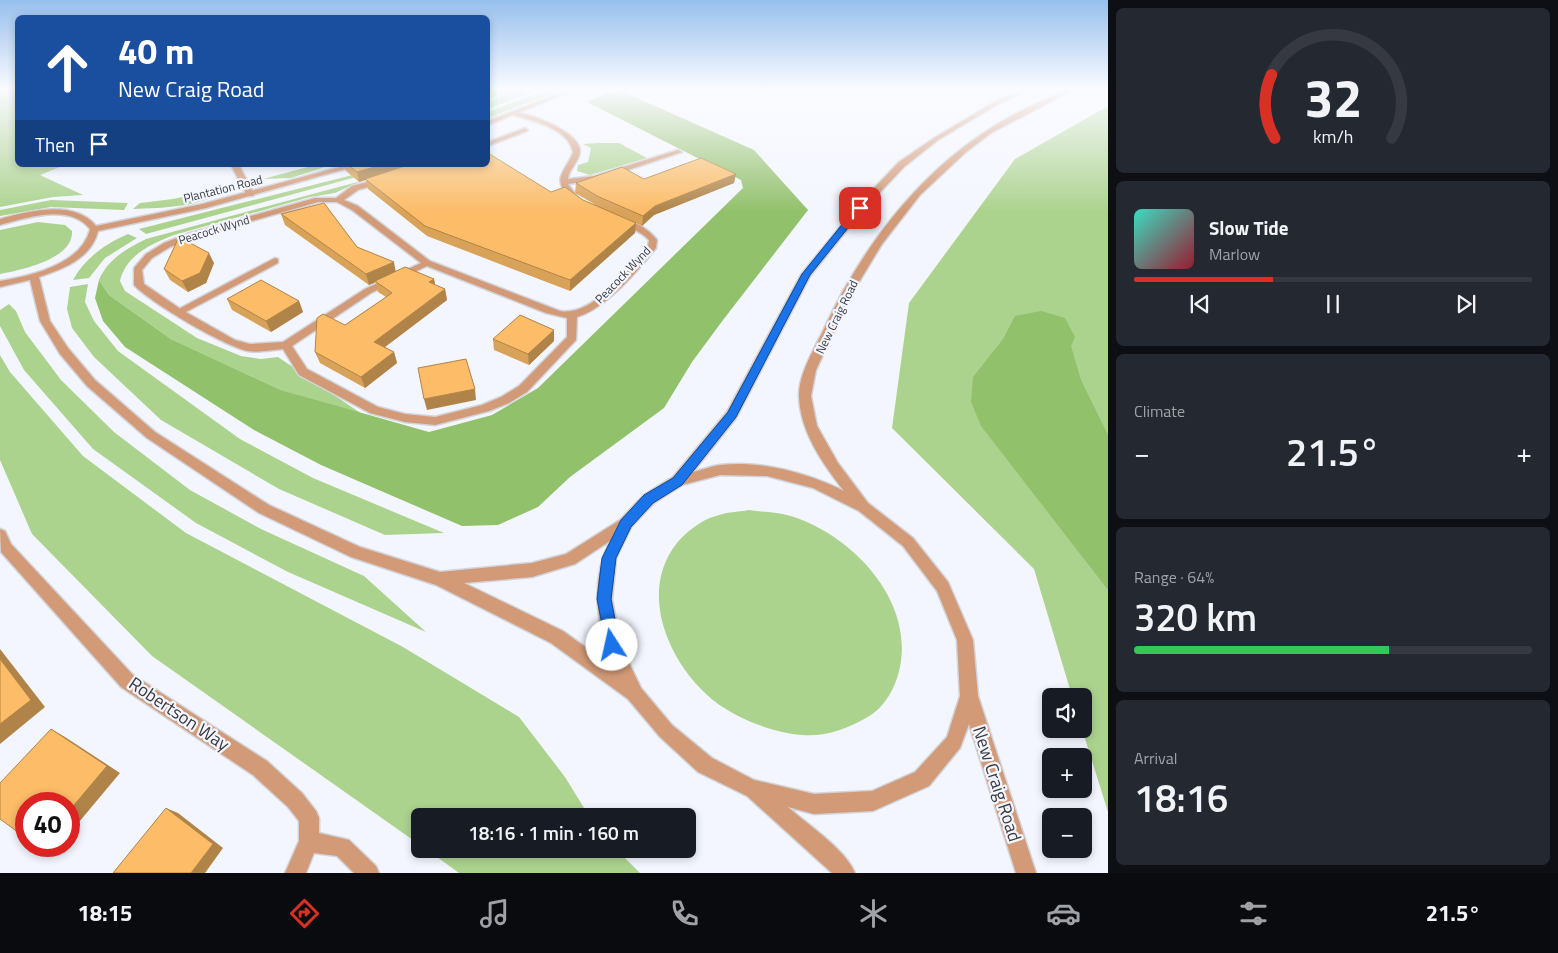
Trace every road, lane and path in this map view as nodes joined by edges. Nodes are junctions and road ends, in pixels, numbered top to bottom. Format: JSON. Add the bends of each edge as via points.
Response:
{"nodes":[{"id":1,"x":523,"y":131,"type":"edge"},
{"id":2,"x":560,"y":131,"type":"edge"},
{"id":3,"x":950,"y":131,"type":"edge"},
{"id":4,"x":990,"y":131,"type":"edge"},
{"id":5,"x":490,"y":143,"type":"edge"},
{"id":6,"x":678,"y":152,"type":"dead end"},
{"id":7,"x":236,"y":167,"type":"edge"},
{"id":8,"x":349,"y":167,"type":"edge"},
{"id":9,"x":389,"y":177,"type":"edge"},
{"id":10,"x":563,"y":182,"type":"junction"},
{"id":11,"x":250,"y":194,"type":"junction"},
{"id":12,"x":338,"y":200,"type":"junction"},
{"id":13,"x":584,"y":204,"type":"edge"},
{"id":14,"x":612,"y":218,"type":"edge"},
{"id":15,"x":0,"y":222,"type":"edge"},
{"id":16,"x":94,"y":228,"type":"junction"},
{"id":17,"x":275,"y":261,"type":"dead end"},
{"id":18,"x":427,"y":263,"type":"junction"},
{"id":19,"x":34,"y":276,"type":"junction"},
{"id":20,"x":0,"y":284,"type":"edge"},
{"id":21,"x":178,"y":312,"type":"junction"},
{"id":22,"x":572,"y":315,"type":"junction"},
{"id":23,"x":286,"y":345,"type":"junction"},
{"id":24,"x":678,"y":482,"type":"junction"},
{"id":25,"x":864,"y":507,"type":"junction"},
{"id":26,"x":626,"y":523,"type":"junction"},
{"id":27,"x":0,"y":535,"type":"edge"},
{"id":28,"x":440,"y":579,"type":"junction"},
{"id":29,"x":635,"y":694,"type":"junction"},
{"id":30,"x":969,"y":696,"type":"junction"},
{"id":31,"x":752,"y":789,"type":"junction"},
{"id":32,"x":309,"y":842,"type":"junction"},
{"id":33,"x":295,"y":873,"type":"edge"},
{"id":34,"x":369,"y":873,"type":"edge"},
{"id":35,"x":845,"y":873,"type":"edge"},
{"id":36,"x":1026,"y":873,"type":"edge"}],
"edges":[{"from":1,"to":5,"type":"street"},
{"from":2,"to":10,"type":"street","via":[[576,146],[575,154],[563,173]]},
{"from":3,"to":24,"type":"street","via":[[902,164],[860,208],[806,274],[732,414]]},
{"from":4,"to":25,"type":"street","name":"New Craig Road","via":[[934,175],[888,228],[849,287],[818,353],[805,394],[809,424],[834,467]]},
{"from":6,"to":10,"type":"street","via":[[595,178]]},
{"from":7,"to":11,"type":"street"},
{"from":8,"to":11,"type":"street","name":"Plantation Road"},
{"from":9,"to":12,"type":"street","via":[[355,188]]},
{"from":10,"to":13,"type":"street","via":[[566,190]]},
{"from":11,"to":16,"type":"street","name":"Plantation Road"},
{"from":12,"to":18,"type":"street","via":[[355,208]]},
{"from":12,"to":21,"type":"street","name":"Peacock Wynd","via":[[318,200],[190,236],[149,256],[137,270],[139,285]]},
{"from":14,"to":22,"type":"street","name":"Peacock Wynd","via":[[648,234],[653,240],[652,248],[594,306]]},
{"from":15,"to":16,"type":"street","via":[[38,213],[59,212],[84,218]]},
{"from":16,"to":19,"type":"street","via":[[90,243],[81,252]]},
{"from":17,"to":21,"type":"street"},
{"from":18,"to":22,"type":"street","via":[[558,314]]},
{"from":18,"to":23,"type":"street","name":"Peacock Wynd","via":[[368,291]]},
{"from":19,"to":20,"type":"street"},
{"from":19,"to":28,"type":"street","via":[[46,322],[64,351],[91,383],[151,435],[264,509],[356,552]]},
{"from":21,"to":23,"type":"street","name":"Peacock Wynd","via":[[211,332],[250,348]]},
{"from":22,"to":23,"type":"street","via":[[572,338],[523,389],[485,408],[435,420],[405,418],[374,410],[303,372]]},
{"from":24,"to":25,"type":"street","via":[[720,470],[767,471],[816,483]]},
{"from":24,"to":26,"type":"street","via":[[648,499]]},
{"from":25,"to":30,"type":"street","via":[[908,542],[943,587],[966,640]]},
{"from":26,"to":28,"type":"street","via":[[570,559],[532,570]]},
{"from":26,"to":29,"type":"street","via":[[609,558],[604,599],[612,645]]},
{"from":27,"to":32,"type":"street","name":"Robertson Way","via":[[6,548],[127,681],[260,768],[295,800],[309,818]]},
{"from":28,"to":29,"type":"street","via":[[557,637]]},
{"from":29,"to":31,"type":"street","via":[[666,731],[705,765]]},
{"from":30,"to":31,"type":"street","via":[[954,742],[922,779],[873,801],[814,804]]},
{"from":30,"to":36,"type":"street","name":"New Craig Road"},
{"from":31,"to":35,"type":"street"},
{"from":32,"to":33,"type":"street","name":"Robertson Way"},
{"from":32,"to":34,"type":"street","via":[[342,847]]}]}
